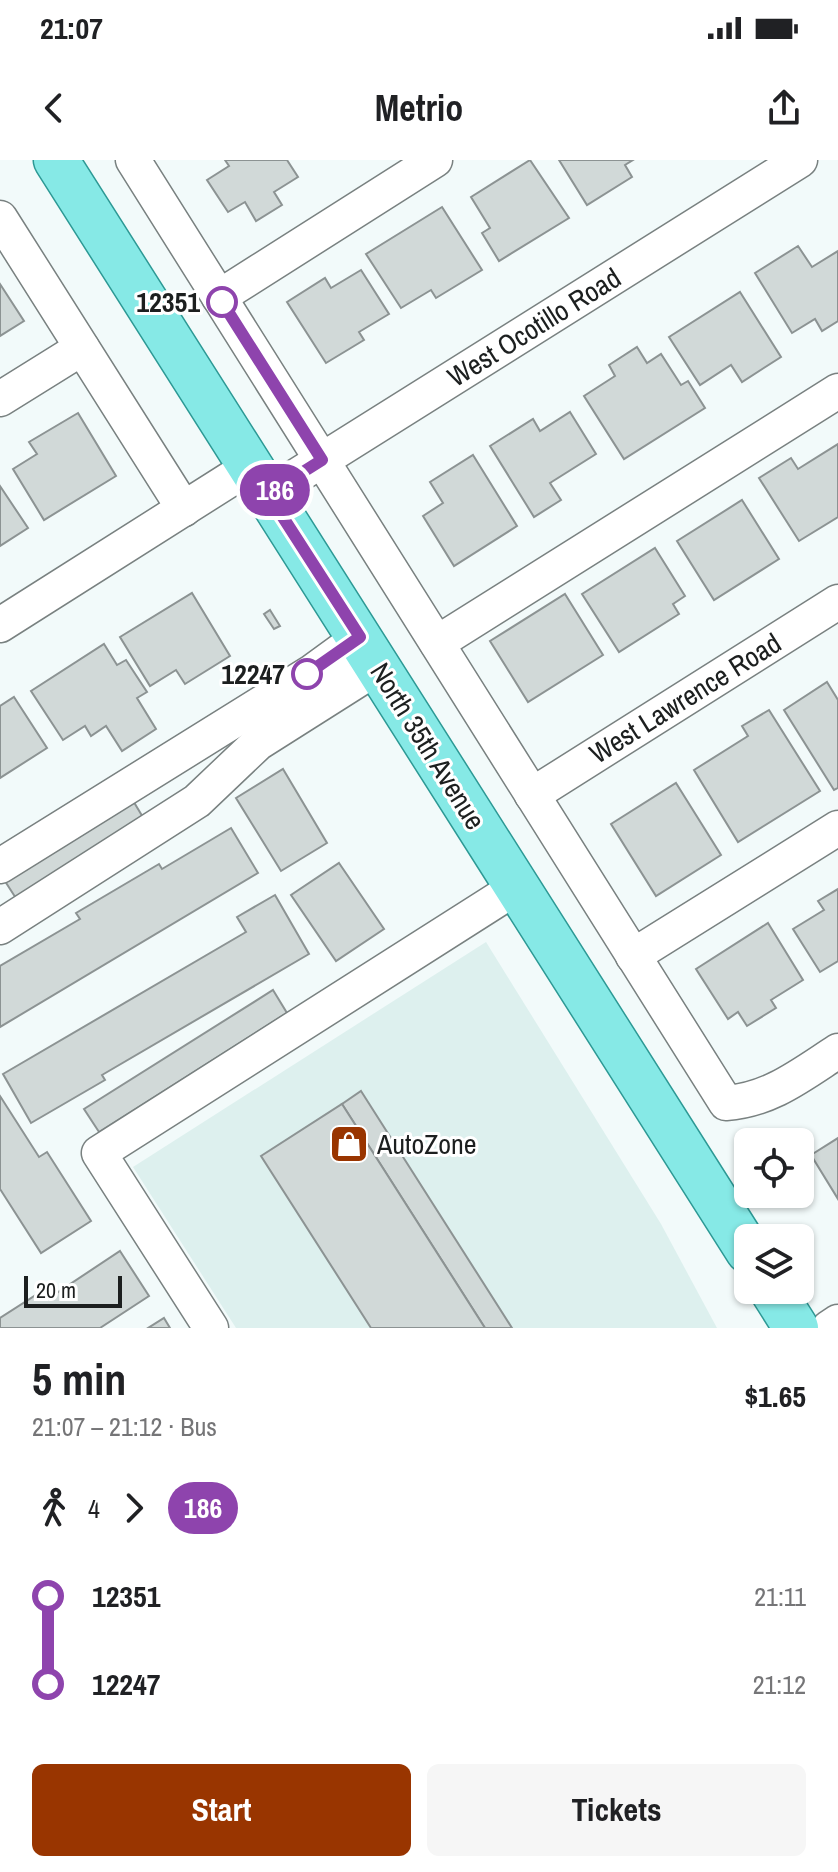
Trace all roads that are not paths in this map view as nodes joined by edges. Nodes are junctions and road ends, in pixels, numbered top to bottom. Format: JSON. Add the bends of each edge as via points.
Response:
{"nodes":[{"id":1,"x":56,"y":160,"type":"edge"},
{"id":2,"x":133,"y":160,"type":"edge"},
{"id":3,"x":435,"y":160,"type":"edge"},
{"id":4,"x":800,"y":160,"type":"edge"},
{"id":5,"x":0,"y":218,"type":"edge"},
{"id":6,"x":219,"y":297,"type":"junction"},
{"id":7,"x":82,"y":348,"type":"junction"},
{"id":8,"x":838,"y":391,"type":"edge"},
{"id":9,"x":0,"y":399,"type":"edge"},
{"id":10,"x":322,"y":460,"type":"junction"},
{"id":11,"x":260,"y":480,"type":"junction"},
{"id":12,"x":184,"y":509,"type":"junction"},
{"id":13,"x":838,"y":602,"type":"edge"},
{"id":14,"x":0,"y":625,"type":"edge"},
{"id":15,"x":437,"y":643,"type":"junction"},
{"id":16,"x":369,"y":652,"type":"junction"},
{"id":17,"x":532,"y":795,"type":"junction"},
{"id":18,"x":838,"y":828,"type":"edge"},
{"id":19,"x":0,"y":866,"type":"edge"},
{"id":20,"x":517,"y":887,"type":"junction"},
{"id":21,"x":0,"y":927,"type":"edge"},
{"id":22,"x":633,"y":956,"type":"junction"},
{"id":23,"x":838,"y":1051,"type":"edge"},
{"id":24,"x":734,"y":1229,"type":"edge"},
{"id":25,"x":781,"y":1304,"type":"edge"},
{"id":26,"x":838,"y":1322,"type":"edge"},
{"id":27,"x":211,"y":1328,"type":"edge"},
{"id":28,"x":796,"y":1328,"type":"edge"},
{"id":29,"x":829,"y":1328,"type":"edge"}],
"edges":[{"from":1,"to":11,"type":"main road","name":"North 35th Avenue"},
{"from":2,"to":6,"type":"street"},
{"from":3,"to":6,"type":"street"},
{"from":4,"to":10,"type":"street","name":"West Ocotillo Road"},
{"from":5,"to":7,"type":"street"},
{"from":6,"to":10,"type":"street"},
{"from":7,"to":9,"type":"street"},
{"from":7,"to":12,"type":"street"},
{"from":8,"to":15,"type":"street"},
{"from":10,"to":11,"type":"street","name":"West Ocotillo Road"},
{"from":10,"to":15,"type":"street"},
{"from":11,"to":12,"type":"street","name":"West Ocotillo Road"},
{"from":11,"to":16,"type":"main road","name":"North 35th Avenue"},
{"from":12,"to":14,"type":"street","name":"West Ocotillo Road"},
{"from":13,"to":17,"type":"street","name":"West Lawrence Road"},
{"from":15,"to":17,"type":"street"},
{"from":16,"to":19,"type":"street","via":[[312,672]]},
{"from":16,"to":20,"type":"main road","name":"North 35th Avenue"},
{"from":16,"to":21,"type":"street","via":[[197,801]]},
{"from":17,"to":22,"type":"street"},
{"from":18,"to":22,"type":"street"},
{"from":20,"to":24,"type":"main road","name":"North 35th Avenue"},
{"from":20,"to":27,"type":"street","via":[[99,1153]]},
{"from":22,"to":23,"type":"street","via":[[726,1103],[769,1095]]},
{"from":25,"to":28,"type":"main road"},
{"from":26,"to":29,"type":"street"}]}
